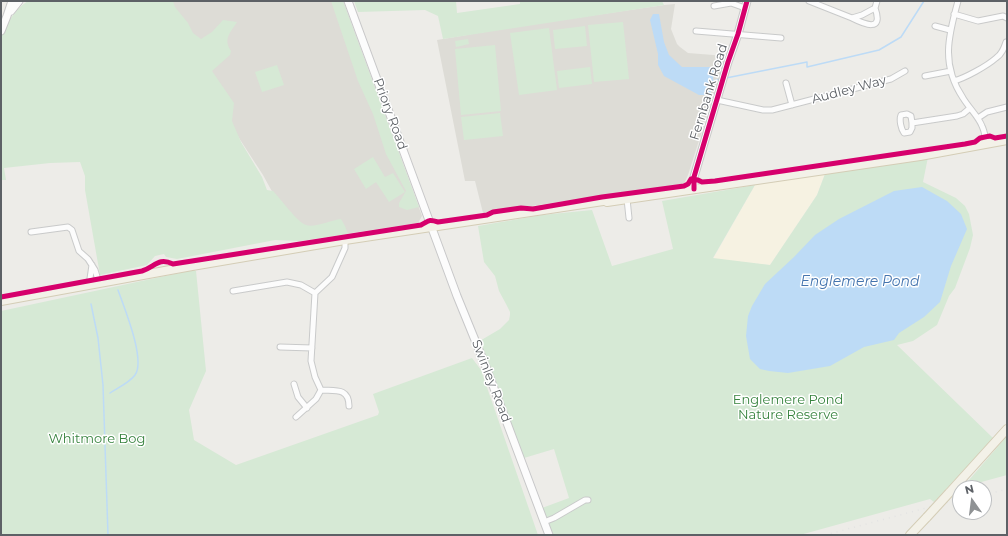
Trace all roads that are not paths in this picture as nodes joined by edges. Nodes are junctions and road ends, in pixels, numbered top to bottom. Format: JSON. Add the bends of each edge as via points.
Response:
{"nodes":[{"id":1,"x":12,"y":1,"type":"edge"},
{"id":2,"x":19,"y":1,"type":"edge"},
{"id":3,"x":348,"y":1,"type":"edge"},
{"id":4,"x":809,"y":1,"type":"edge"},
{"id":5,"x":877,"y":1,"type":"edge"},
{"id":6,"x":958,"y":1,"type":"edge"},
{"id":7,"x":746,"y":5,"type":"edge"},
{"id":8,"x":714,"y":6,"type":"dead end"},
{"id":9,"x":875,"y":8,"type":"junction"},
{"id":10,"x":954,"y":14,"type":"junction"},
{"id":11,"x":8,"y":16,"type":"junction"},
{"id":12,"x":852,"y":18,"type":"junction"},
{"id":13,"x":1007,"y":18,"type":"edge"},
{"id":14,"x":935,"y":26,"type":"dead end"},
{"id":15,"x":1,"y":30,"type":"edge"},
{"id":16,"x":950,"y":30,"type":"junction"},
{"id":17,"x":696,"y":31,"type":"dead end"},
{"id":18,"x":738,"y":34,"type":"junction"},
{"id":19,"x":781,"y":38,"type":"dead end"},
{"id":20,"x":1006,"y":42,"type":"edge"},
{"id":21,"x":905,"y":71,"type":"dead end"},
{"id":22,"x":951,"y":71,"type":"junction"},
{"id":23,"x":925,"y":76,"type":"dead end"},
{"id":24,"x":954,"y":81,"type":"junction"},
{"id":25,"x":786,"y":83,"type":"dead end"},
{"id":26,"x":717,"y":100,"type":"junction"},
{"id":27,"x":792,"y":105,"type":"junction"},
{"id":28,"x":1007,"y":107,"type":"edge"},
{"id":29,"x":970,"y":108,"type":"junction"},
{"id":30,"x":978,"y":118,"type":"junction"},
{"id":31,"x":912,"y":123,"type":"dead end"},
{"id":32,"x":1007,"y":140,"type":"edge"},
{"id":33,"x":986,"y":144,"type":"junction"},
{"id":34,"x":694,"y":189,"type":"junction"},
{"id":35,"x":627,"y":199,"type":"junction"},
{"id":36,"x":629,"y":218,"type":"dead end"},
{"id":37,"x":72,"y":222,"type":"dead end"},
{"id":38,"x":432,"y":227,"type":"junction"},
{"id":39,"x":72,"y":230,"type":"junction"},
{"id":40,"x":31,"y":232,"type":"dead end"},
{"id":41,"x":345,"y":240,"type":"junction"},
{"id":42,"x":92,"y":265,"type":"junction"},
{"id":43,"x":100,"y":283,"type":"junction"},
{"id":44,"x":89,"y":285,"type":"junction"},
{"id":45,"x":233,"y":291,"type":"dead end"},
{"id":46,"x":315,"y":293,"type":"junction"},
{"id":47,"x":1,"y":300,"type":"edge"},
{"id":48,"x":280,"y":348,"type":"dead end"},
{"id":49,"x":312,"y":348,"type":"junction"},
{"id":50,"x":294,"y":384,"type":"dead end"},
{"id":51,"x":321,"y":390,"type":"junction"},
{"id":52,"x":349,"y":406,"type":"dead end"},
{"id":53,"x":307,"y":408,"type":"junction"},
{"id":54,"x":296,"y":417,"type":"dead end"},
{"id":55,"x":1007,"y":429,"type":"edge"},
{"id":56,"x":588,"y":500,"type":"dead end"},
{"id":57,"x":544,"y":522,"type":"junction"},
{"id":58,"x":549,"y":535,"type":"edge"},
{"id":59,"x":910,"y":535,"type":"edge"}],
"edges":[{"from":1,"to":11,"type":"main road"},
{"from":2,"to":11,"type":"main road"},
{"from":3,"to":38,"type":"main road","name":"Priory Road"},
{"from":4,"to":12,"type":"street"},
{"from":5,"to":9,"type":"street"},
{"from":6,"to":10,"type":"street"},
{"from":7,"to":8,"type":"street","via":[[731,3]]},
{"from":7,"to":18,"type":"main road","name":"Fernbank Road"},
{"from":9,"to":12,"type":"street"},
{"from":9,"to":12,"type":"street","via":[[877,17],[872,25]]},
{"from":10,"to":13,"type":"street","via":[[978,21],[1002,16]]},
{"from":10,"to":16,"type":"street"},
{"from":11,"to":15,"type":"main road"},
{"from":14,"to":16,"type":"street"},
{"from":16,"to":22,"type":"street","via":[[948,46]]},
{"from":17,"to":18,"type":"street"},
{"from":18,"to":19,"type":"street"},
{"from":18,"to":26,"type":"main road","name":"Fernbank Road"},
{"from":20,"to":24,"type":"street","via":[[997,58],[964,78]]},
{"from":21,"to":27,"type":"street","name":"Audley Way","via":[[891,79]]},
{"from":22,"to":23,"type":"street"},
{"from":22,"to":24,"type":"street"},
{"from":24,"to":29,"type":"street"},
{"from":25,"to":27,"type":"street"},
{"from":26,"to":27,"type":"street","name":"Audley Way","via":[[766,110]]},
{"from":26,"to":34,"type":"main road","name":"Fernbank Road","via":[[694,178]]},
{"from":28,"to":30,"type":"street","via":[[987,112]]},
{"from":29,"to":30,"type":"street"},
{"from":29,"to":31,"type":"street","via":[[961,115]]},
{"from":30,"to":33,"type":"street","via":[[984,130]]},
{"from":32,"to":33,"type":"main road"},
{"from":33,"to":34,"type":"main road"},
{"from":34,"to":35,"type":"main road"},
{"from":35,"to":36,"type":"street"},
{"from":35,"to":38,"type":"main road"},
{"from":37,"to":39,"type":"street"},
{"from":38,"to":41,"type":"main road"},
{"from":38,"to":57,"type":"main road","name":"Swinley Road"},
{"from":39,"to":40,"type":"street","via":[[68,227]]},
{"from":39,"to":42,"type":"street","via":[[79,251]]},
{"from":41,"to":43,"type":"main road"},
{"from":41,"to":46,"type":"street","via":[[345,248],[332,277]]},
{"from":42,"to":43,"type":"street"},
{"from":42,"to":44,"type":"street"},
{"from":43,"to":44,"type":"main road"},
{"from":44,"to":47,"type":"main road"},
{"from":45,"to":46,"type":"street","via":[[287,282],[301,284]]},
{"from":46,"to":49,"type":"street"},
{"from":48,"to":49,"type":"street"},
{"from":49,"to":51,"type":"street","via":[[312,368]]},
{"from":50,"to":53,"type":"street","via":[[298,397]]},
{"from":51,"to":52,"type":"street","via":[[342,392],[349,401]]},
{"from":51,"to":53,"type":"street"},
{"from":53,"to":54,"type":"street"},
{"from":55,"to":59,"type":"main road","bridge":true},
{"from":56,"to":57,"type":"street"},
{"from":57,"to":58,"type":"main road","name":"Swinley Road"}]}
